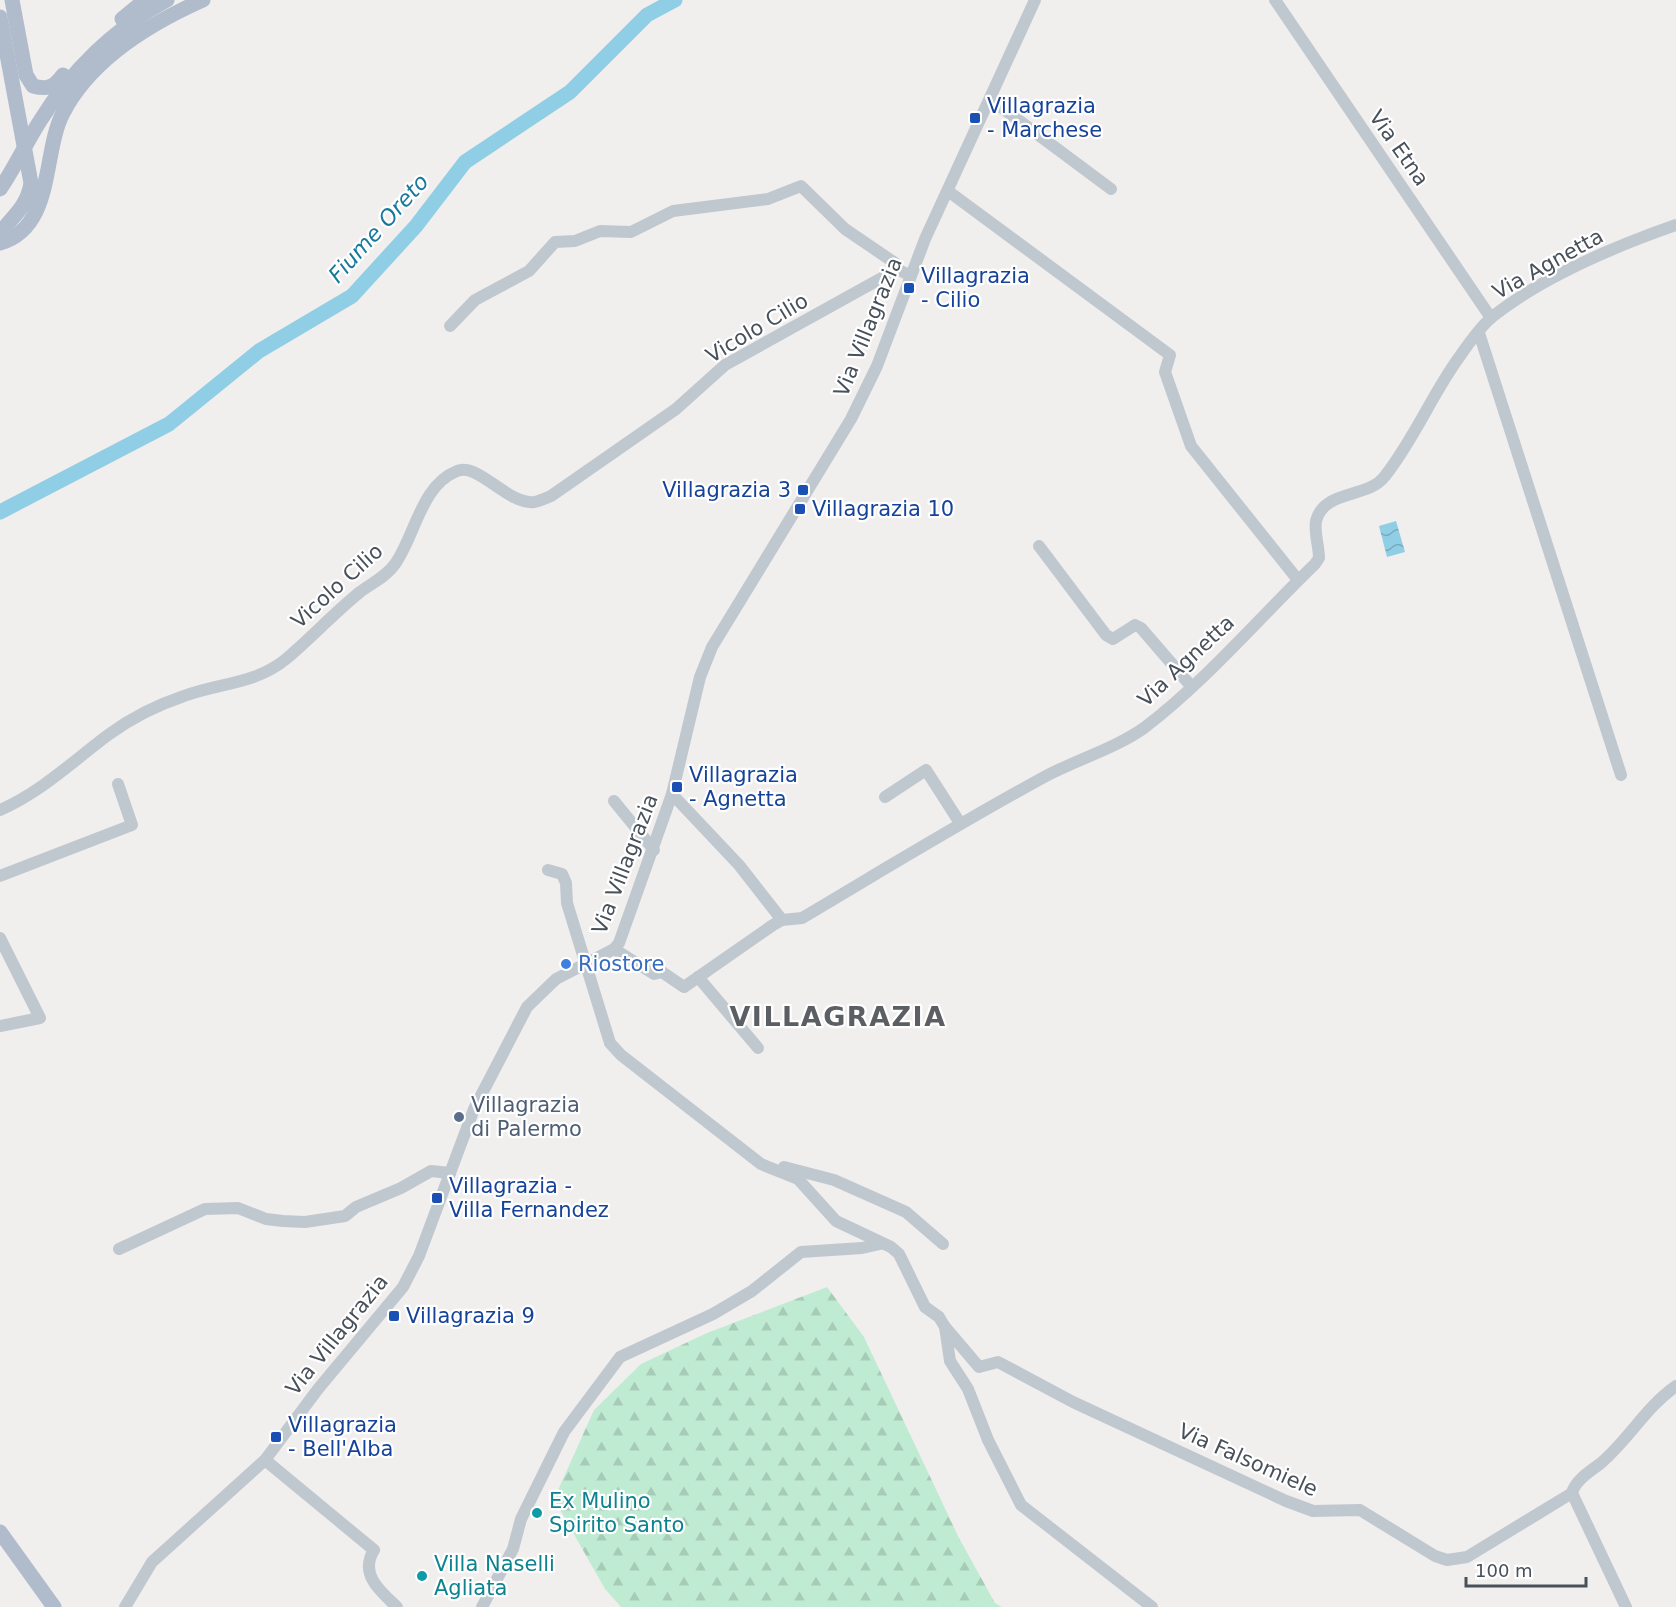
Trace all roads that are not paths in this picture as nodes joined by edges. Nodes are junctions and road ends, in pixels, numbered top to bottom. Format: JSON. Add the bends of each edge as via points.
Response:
{"nodes":[{"id":1,"x":12,"y":0,"type":"edge"},
{"id":2,"x":145,"y":0,"type":"edge"},
{"id":3,"x":167,"y":0,"type":"edge"},
{"id":4,"x":202,"y":0,"type":"edge"},
{"id":5,"x":1035,"y":0,"type":"edge"},
{"id":6,"x":1275,"y":0,"type":"edge"},
{"id":7,"x":0,"y":17,"type":"edge"},
{"id":8,"x":990,"y":99,"type":"junction"},
{"id":9,"x":0,"y":189,"type":"edge"},
{"id":10,"x":1111,"y":189,"type":"dead end"},
{"id":11,"x":948,"y":191,"type":"junction"},
{"id":12,"x":1676,"y":225,"type":"edge"},
{"id":13,"x":0,"y":233,"type":"edge"},
{"id":14,"x":0,"y":243,"type":"edge"},
{"id":15,"x":904,"y":273,"type":"junction"},
{"id":16,"x":1491,"y":318,"type":"junction"},
{"id":17,"x":450,"y":326,"type":"dead end"},
{"id":18,"x":1479,"y":333,"type":"junction"},
{"id":19,"x":1039,"y":546,"type":"dead end"},
{"id":20,"x":1298,"y":580,"type":"junction"},
{"id":21,"x":1191,"y":686,"type":"junction"},
{"id":22,"x":1621,"y":775,"type":"dead end"},
{"id":23,"x":118,"y":784,"type":"dead end"},
{"id":24,"x":672,"y":794,"type":"junction"},
{"id":25,"x":885,"y":797,"type":"dead end"},
{"id":26,"x":614,"y":801,"type":"dead end"},
{"id":27,"x":0,"y":810,"type":"edge"},
{"id":28,"x":960,"y":823,"type":"junction"},
{"id":29,"x":654,"y":850,"type":"junction"},
{"id":30,"x":548,"y":870,"type":"dead end"},
{"id":31,"x":0,"y":876,"type":"edge"},
{"id":32,"x":782,"y":920,"type":"junction"},
{"id":33,"x":0,"y":938,"type":"edge"},
{"id":34,"x":614,"y":949,"type":"junction"},
{"id":35,"x":585,"y":965,"type":"junction"},
{"id":36,"x":698,"y":977,"type":"junction"},
{"id":37,"x":0,"y":1026,"type":"edge"},
{"id":38,"x":758,"y":1048,"type":"dead end"},
{"id":39,"x":450,"y":1173,"type":"junction"},
{"id":40,"x":780,"y":1173,"type":"junction"},
{"id":41,"x":882,"y":1243,"type":"junction"},
{"id":42,"x":943,"y":1244,"type":"dead end"},
{"id":43,"x":119,"y":1249,"type":"dead end"},
{"id":44,"x":945,"y":1327,"type":"junction"},
{"id":45,"x":1676,"y":1386,"type":"edge"},
{"id":46,"x":265,"y":1460,"type":"junction"},
{"id":47,"x":1572,"y":1493,"type":"junction"},
{"id":48,"x":0,"y":1532,"type":"edge"},
{"id":49,"x":382,"y":1554,"type":"dead end"},
{"id":50,"x":368,"y":1560,"type":"junction"},
{"id":51,"x":54,"y":1607,"type":"edge"},
{"id":52,"x":125,"y":1607,"type":"edge"},
{"id":53,"x":398,"y":1607,"type":"edge"},
{"id":54,"x":482,"y":1607,"type":"edge"},
{"id":55,"x":1152,"y":1607,"type":"edge"},
{"id":56,"x":1626,"y":1607,"type":"edge"}],
"edges":[{"from":1,"to":2,"type":"main road","via":[[26,75],[33,86],[45,89],[55,85],[94,41]]},
{"from":3,"to":9,"type":"main road","via":[[124,27],[62,87]]},
{"from":4,"to":14,"type":"main road","via":[[124,44],[82,84],[63,113],[53,139],[49,176],[34,213],[19,232]]},
{"from":5,"to":8,"type":"street","name":"Via Villagrazia"},
{"from":6,"to":16,"type":"street","name":"Via Etna"},
{"from":7,"to":13,"type":"main road","via":[[31,183],[28,200],[20,213]]},
{"from":8,"to":10,"type":"street"},
{"from":8,"to":11,"type":"street","name":"Via Villagrazia"},
{"from":11,"to":15,"type":"street","name":"Via Villagrazia"},
{"from":11,"to":20,"type":"street","via":[[1170,355],[1165,372],[1191,446]]},
{"from":12,"to":16,"type":"street","name":"Via Agnetta","via":[[1583,264]]},
{"from":15,"to":17,"type":"street","via":[[845,228],[801,186],[768,199],[673,211],[631,232],[600,231],[575,242],[555,242],[529,271],[475,300]]},
{"from":15,"to":24,"type":"street","name":"Via Villagrazia","via":[[877,366],[851,419],[712,647],[700,676]]},
{"from":15,"to":27,"type":"street","name":"Vicolo Cilio","via":[[775,335],[725,365],[676,409],[551,496],[534,502],[523,500],[474,472],[457,471],[435,489],[395,564],[285,660],[253,680],[210,687],[146,711],[110,734],[56,778]]},
{"from":16,"to":18,"type":"street","name":"Via Agnetta"},
{"from":18,"to":20,"type":"street","name":"Via Agnetta","via":[[1443,381],[1423,420],[1379,483],[1326,504],[1316,522],[1319,558]]},
{"from":18,"to":22,"type":"street"},
{"from":19,"to":21,"type":"street","via":[[1106,635],[1113,639],[1134,625],[1140,628]]},
{"from":20,"to":21,"type":"street","name":"Via Agnetta"},
{"from":21,"to":28,"type":"street","name":"Via Agnetta","via":[[1133,735]]},
{"from":23,"to":31,"type":"street","via":[[132,825]]},
{"from":24,"to":29,"type":"street","name":"Via Villagrazia"},
{"from":24,"to":32,"type":"street","via":[[739,866]]},
{"from":25,"to":28,"type":"street","via":[[926,770]]},
{"from":26,"to":29,"type":"street"},
{"from":28,"to":32,"type":"street","name":"Via Agnetta","via":[[802,918]]},
{"from":29,"to":34,"type":"street","name":"Via Villagrazia","via":[[624,934]]},
{"from":30,"to":35,"type":"street","via":[[562,874],[566,884],[567,903]]},
{"from":32,"to":36,"type":"street","name":"Via Agnetta"},
{"from":33,"to":37,"type":"street","via":[[40,1018]]},
{"from":34,"to":35,"type":"street","name":"Via Villagrazia"},
{"from":34,"to":36,"type":"street","name":"Via Agnetta","via":[[654,974],[662,972],[680,986]]},
{"from":35,"to":39,"type":"street","name":"Via Villagrazia","via":[[548,985],[527,1007],[474,1109]]},
{"from":35,"to":40,"type":"street","via":[[604,1028],[621,1055],[761,1164]]},
{"from":36,"to":38,"type":"street"},
{"from":39,"to":43,"type":"street","via":[[430,1170],[335,1218],[283,1221],[238,1208],[205,1209]]},
{"from":39,"to":46,"type":"street","name":"Via Villagrazia","via":[[403,1287],[293,1420]]},
{"from":40,"to":41,"type":"street","via":[[798,1179],[836,1221]]},
{"from":40,"to":42,"type":"street","via":[[783,1167],[822,1176],[884,1201],[906,1212]]},
{"from":41,"to":44,"type":"street","via":[[899,1254],[925,1307]]},
{"from":41,"to":54,"type":"street","via":[[801,1252],[752,1291],[713,1314],[620,1357],[564,1432],[521,1519],[513,1549]]},
{"from":44,"to":47,"type":"street","name":"Via Falsomiele","via":[[979,1367],[998,1362],[1073,1402],[1313,1512],[1360,1510],[1415,1546],[1447,1560],[1467,1557]]},
{"from":44,"to":55,"type":"street","via":[[950,1361],[968,1389],[1021,1505]]},
{"from":45,"to":47,"type":"street","name":"Via Falsomiele","via":[[1660,1397],[1628,1436],[1578,1482]]},
{"from":46,"to":50,"type":"street","via":[[374,1550]]},
{"from":46,"to":52,"type":"street","name":"Via Villagrazia","via":[[153,1562]]},
{"from":47,"to":56,"type":"street"},
{"from":48,"to":51,"type":"main road"},
{"from":49,"to":50,"type":"street"},
{"from":50,"to":53,"type":"street","via":[[371,1580]]}]}
